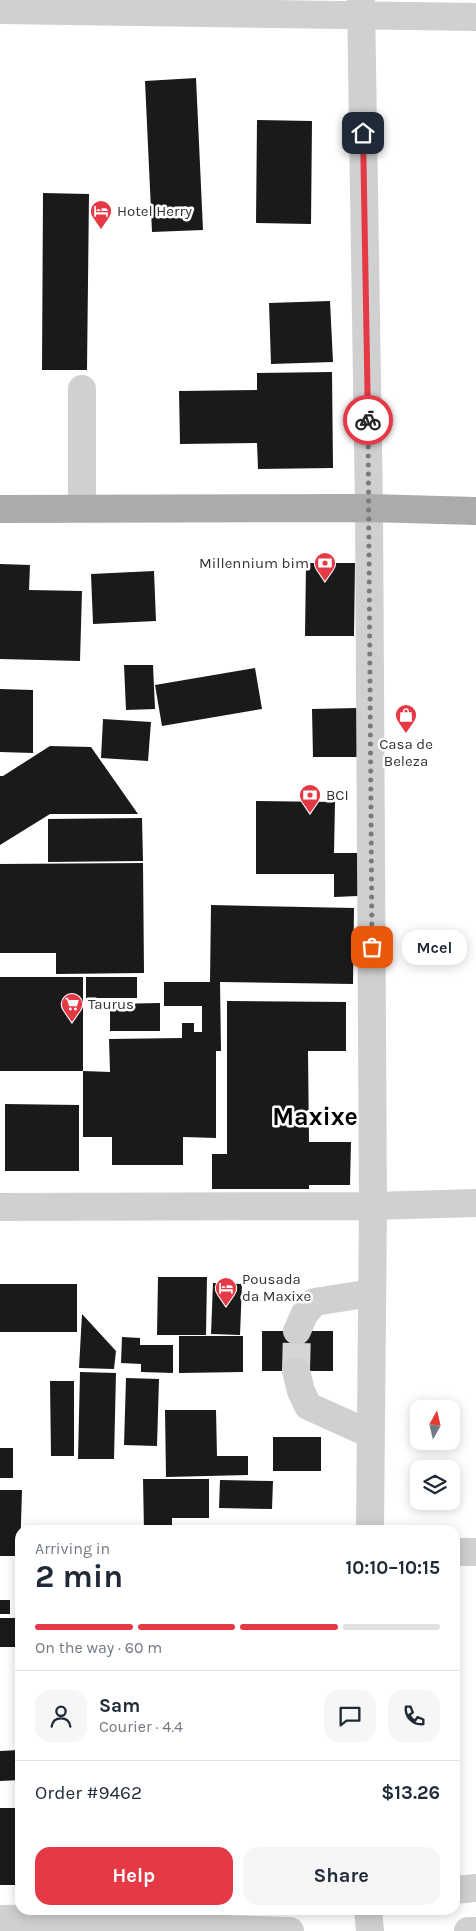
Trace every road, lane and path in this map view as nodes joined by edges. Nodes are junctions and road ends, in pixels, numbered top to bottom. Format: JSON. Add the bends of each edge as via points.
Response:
{"nodes":[{"id":1,"x":252,"y":6,"type":"edge"},
{"id":2,"x":361,"y":7,"type":"edge"},
{"id":3,"x":0,"y":10,"type":"edge"},
{"id":4,"x":476,"y":17,"type":"edge"},
{"id":5,"x":82,"y":389,"type":"dead end"},
{"id":6,"x":82,"y":508,"type":"junction"},
{"id":7,"x":369,"y":508,"type":"junction"},
{"id":8,"x":0,"y":509,"type":"edge"},
{"id":9,"x":476,"y":511,"type":"edge"},
{"id":10,"x":476,"y":1203,"type":"edge"},
{"id":11,"x":373,"y":1206,"type":"junction"},
{"id":12,"x":0,"y":1207,"type":"edge"},
{"id":13,"x":372,"y":1293,"type":"junction"},
{"id":14,"x":297,"y":1331,"type":"tunnel mouth"},
{"id":15,"x":296,"y":1371,"type":"tunnel mouth"},
{"id":16,"x":370,"y":1434,"type":"junction"},
{"id":17,"x":370,"y":1525,"type":"edge"},
{"id":18,"x":460,"y":1552,"type":"edge"},
{"id":19,"x":476,"y":1552,"type":"edge"},
{"id":20,"x":476,"y":1888,"type":"edge"},
{"id":21,"x":460,"y":1890,"type":"edge"},
{"id":22,"x":116,"y":1915,"type":"edge"},
{"id":23,"x":368,"y":1915,"type":"edge"},
{"id":24,"x":106,"y":1918,"type":"junction"},
{"id":25,"x":0,"y":1919,"type":"edge"},
{"id":26,"x":290,"y":1931,"type":"edge"},
{"id":27,"x":370,"y":1931,"type":"edge"},
{"id":28,"x":468,"y":1931,"type":"edge"},
{"id":29,"x":476,"y":1931,"type":"edge"}],
"edges":[{"from":1,"to":2,"type":"street"},
{"from":1,"to":3,"type":"street"},
{"from":2,"to":4,"type":"street"},
{"from":2,"to":7,"type":"street"},
{"from":5,"to":6,"type":"street"},
{"from":6,"to":7,"type":"main road"},
{"from":6,"to":8,"type":"main road"},
{"from":7,"to":9,"type":"main road"},
{"from":7,"to":11,"type":"street"},
{"from":10,"to":11,"type":"street"},
{"from":11,"to":12,"type":"street"},
{"from":11,"to":13,"type":"street"},
{"from":13,"to":14,"type":"street","via":[[314,1302]]},
{"from":13,"to":16,"type":"street"},
{"from":15,"to":16,"type":"street","via":[[308,1406]]},
{"from":16,"to":17,"type":"street"},
{"from":18,"to":19,"type":"street"},
{"from":20,"to":21,"type":"street"},
{"from":22,"to":24,"type":"street"},
{"from":23,"to":27,"type":"street"},
{"from":24,"to":25,"type":"street"},
{"from":24,"to":26,"type":"street","via":[[189,1928]]},
{"from":28,"to":29,"type":"street"}]}
